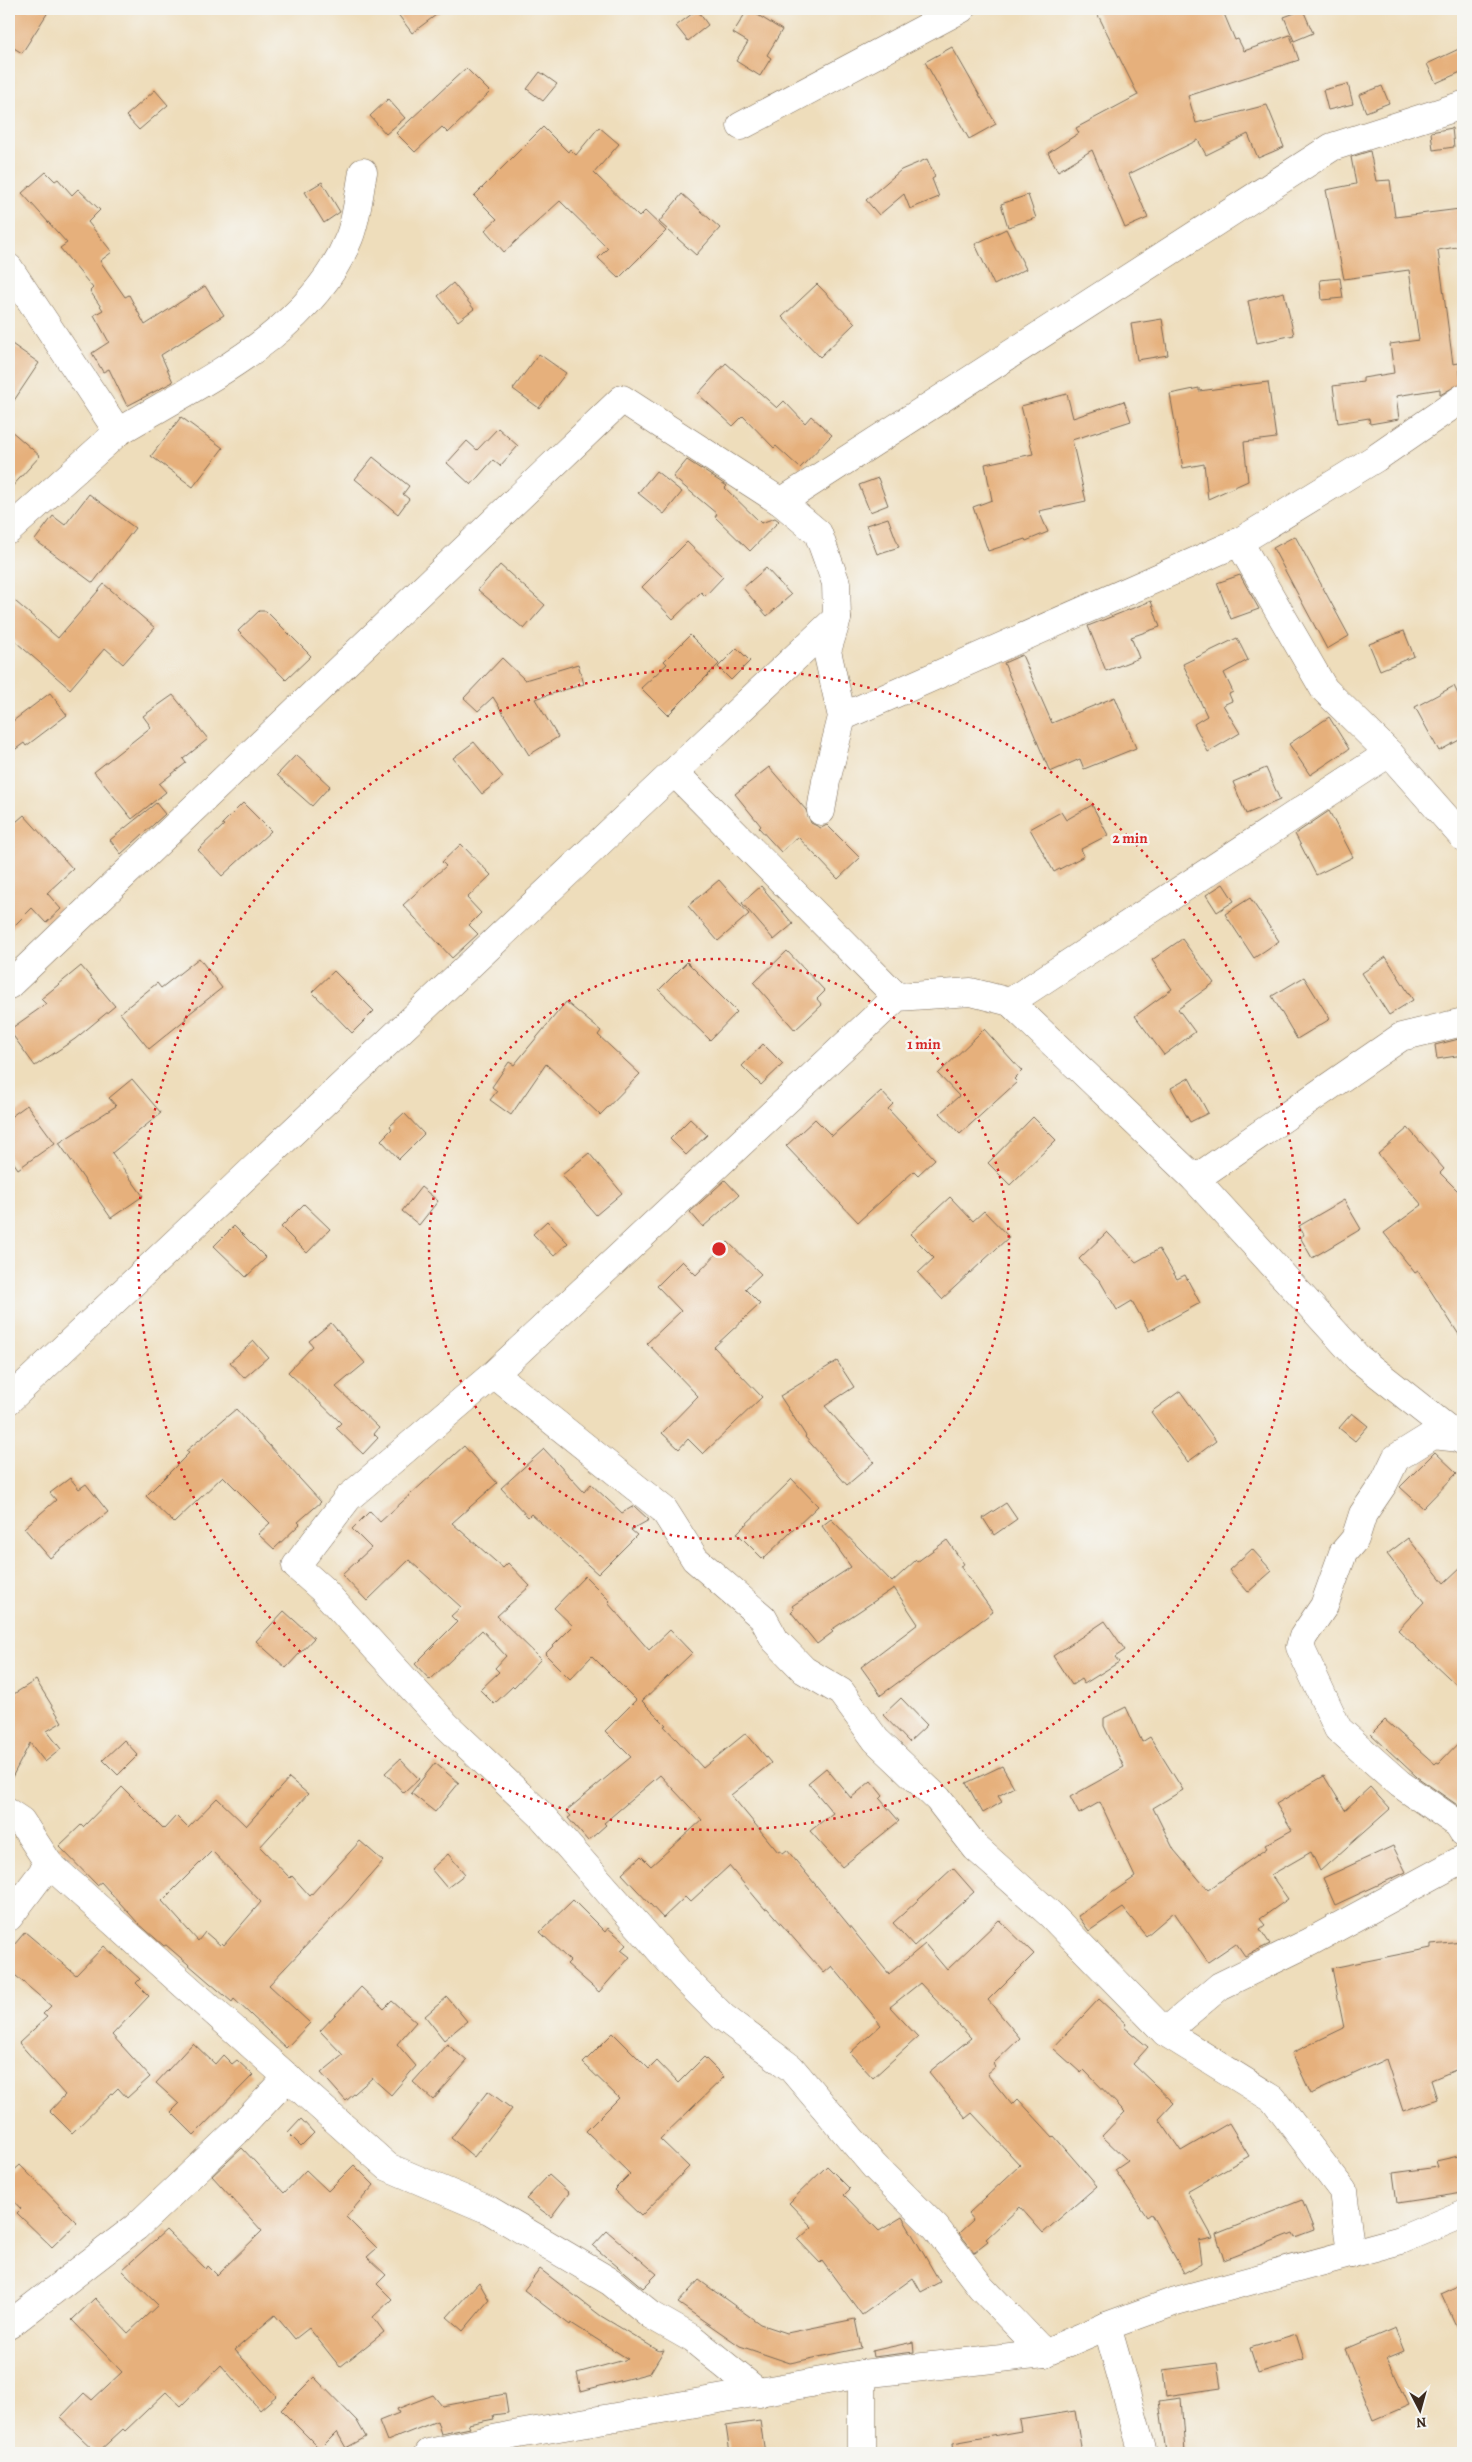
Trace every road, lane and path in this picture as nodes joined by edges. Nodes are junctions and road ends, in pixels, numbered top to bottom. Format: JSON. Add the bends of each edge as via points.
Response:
{"nodes":[{"id":1,"x":961,"y":9,"type":"edge"},
{"id":2,"x":1463,"y":105,"type":"edge"},
{"id":3,"x":741,"y":126,"type":"dead end"},
{"id":4,"x":363,"y":172,"type":"dead end"},
{"id":5,"x":9,"y":268,"type":"edge"},
{"id":6,"x":1463,"y":398,"type":"edge"},
{"id":7,"x":118,"y":432,"type":"junction"},
{"id":8,"x":781,"y":502,"type":"junction"},
{"id":9,"x":9,"y":530,"type":"edge"},
{"id":10,"x":1239,"y":542,"type":"junction"},
{"id":11,"x":838,"y":618,"type":"junction"},
{"id":12,"x":842,"y":717,"type":"junction"},
{"id":13,"x":1389,"y":753,"type":"junction"},
{"id":14,"x":674,"y":772,"type":"junction"},
{"id":15,"x":821,"y":812,"type":"dead end"},
{"id":16,"x":1463,"y":837,"type":"edge"},
{"id":17,"x":9,"y":985,"type":"edge"},
{"id":18,"x":897,"y":996,"type":"junction"},
{"id":19,"x":1010,"y":1002,"type":"junction"},
{"id":20,"x":1463,"y":1022,"type":"edge"},
{"id":21,"x":1195,"y":1179,"type":"junction"},
{"id":22,"x":494,"y":1374,"type":"junction"},
{"id":23,"x":9,"y":1400,"type":"edge"},
{"id":24,"x":1461,"y":1439,"type":"edge"},
{"id":25,"x":9,"y":1814,"type":"edge"},
{"id":26,"x":1463,"y":1832,"type":"edge"},
{"id":27,"x":1463,"y":1859,"type":"edge"},
{"id":28,"x":49,"y":1864,"type":"junction"},
{"id":29,"x":9,"y":1917,"type":"edge"},
{"id":30,"x":1165,"y":2032,"type":"junction"},
{"id":31,"x":288,"y":2077,"type":"junction"},
{"id":32,"x":1463,"y":2214,"type":"edge"},
{"id":33,"x":1350,"y":2254,"type":"junction"},
{"id":34,"x":9,"y":2325,"type":"edge"},
{"id":35,"x":1108,"y":2326,"type":"junction"},
{"id":36,"x":1044,"y":2353,"type":"junction"},
{"id":37,"x":862,"y":2374,"type":"junction"},
{"id":38,"x":759,"y":2393,"type":"junction"},
{"id":39,"x":435,"y":2452,"type":"edge"},
{"id":40,"x":862,"y":2453,"type":"edge"},
{"id":41,"x":1143,"y":2453,"type":"edge"}],
"edges":[{"from":1,"to":3,"type":"street"},
{"from":2,"to":8,"type":"street","via":[[1332,147]]},
{"from":4,"to":7,"type":"street","via":[[349,237],[332,274],[293,319],[248,354]]},
{"from":5,"to":7,"type":"street"},
{"from":6,"to":10,"type":"street","via":[[1383,453]]},
{"from":7,"to":9,"type":"street"},
{"from":8,"to":11,"type":"street","via":[[818,533],[836,583]]},
{"from":8,"to":17,"type":"street","via":[[622,399]]},
{"from":10,"to":12,"type":"street"},
{"from":10,"to":13,"type":"street","via":[[1324,689]]},
{"from":11,"to":12,"type":"street","via":[[827,651]]},
{"from":11,"to":14,"type":"street"},
{"from":12,"to":15,"type":"street"},
{"from":13,"to":16,"type":"street"},
{"from":13,"to":19,"type":"street"},
{"from":14,"to":18,"type":"street"},
{"from":14,"to":23,"type":"street"},
{"from":18,"to":19,"type":"street","via":[[971,992]]},
{"from":18,"to":22,"type":"street"},
{"from":19,"to":21,"type":"street"},
{"from":20,"to":21,"type":"street","via":[[1401,1037]]},
{"from":21,"to":24,"type":"street","via":[[1358,1358]]},
{"from":22,"to":30,"type":"street","via":[[664,1510],[695,1559],[762,1618],[774,1640],[804,1670],[841,1692],[876,1740],[938,1799],[976,1848],[1050,1914]]},
{"from":22,"to":36,"type":"street","via":[[348,1498],[296,1566],[322,1589],[446,1725],[541,1815],[685,1979],[723,2016],[791,2068],[874,2166],[936,2228],[981,2287]]},
{"from":24,"to":26,"type":"street","via":[[1433,1435],[1396,1458],[1363,1514],[1355,1540],[1343,1552],[1324,1606],[1300,1647],[1338,1729],[1400,1784],[1458,1824]]},
{"from":25,"to":28,"type":"street","via":[[21,1821]]},
{"from":27,"to":30,"type":"street","via":[[1310,1942],[1220,1986]]},
{"from":28,"to":29,"type":"street"},
{"from":28,"to":31,"type":"street"},
{"from":30,"to":33,"type":"street","via":[[1272,2099],[1343,2191]]},
{"from":31,"to":34,"type":"street","via":[[236,2132],[136,2227]]},
{"from":31,"to":38,"type":"street","via":[[388,2167],[489,2210],[611,2282],[651,2315],[693,2339]]},
{"from":32,"to":33,"type":"street","via":[[1401,2240]]},
{"from":33,"to":35,"type":"street","via":[[1176,2301]]},
{"from":35,"to":36,"type":"street"},
{"from":35,"to":41,"type":"street"},
{"from":36,"to":37,"type":"street"},
{"from":37,"to":38,"type":"street"},
{"from":37,"to":40,"type":"street"},
{"from":38,"to":39,"type":"street","via":[[522,2433]]}]}
